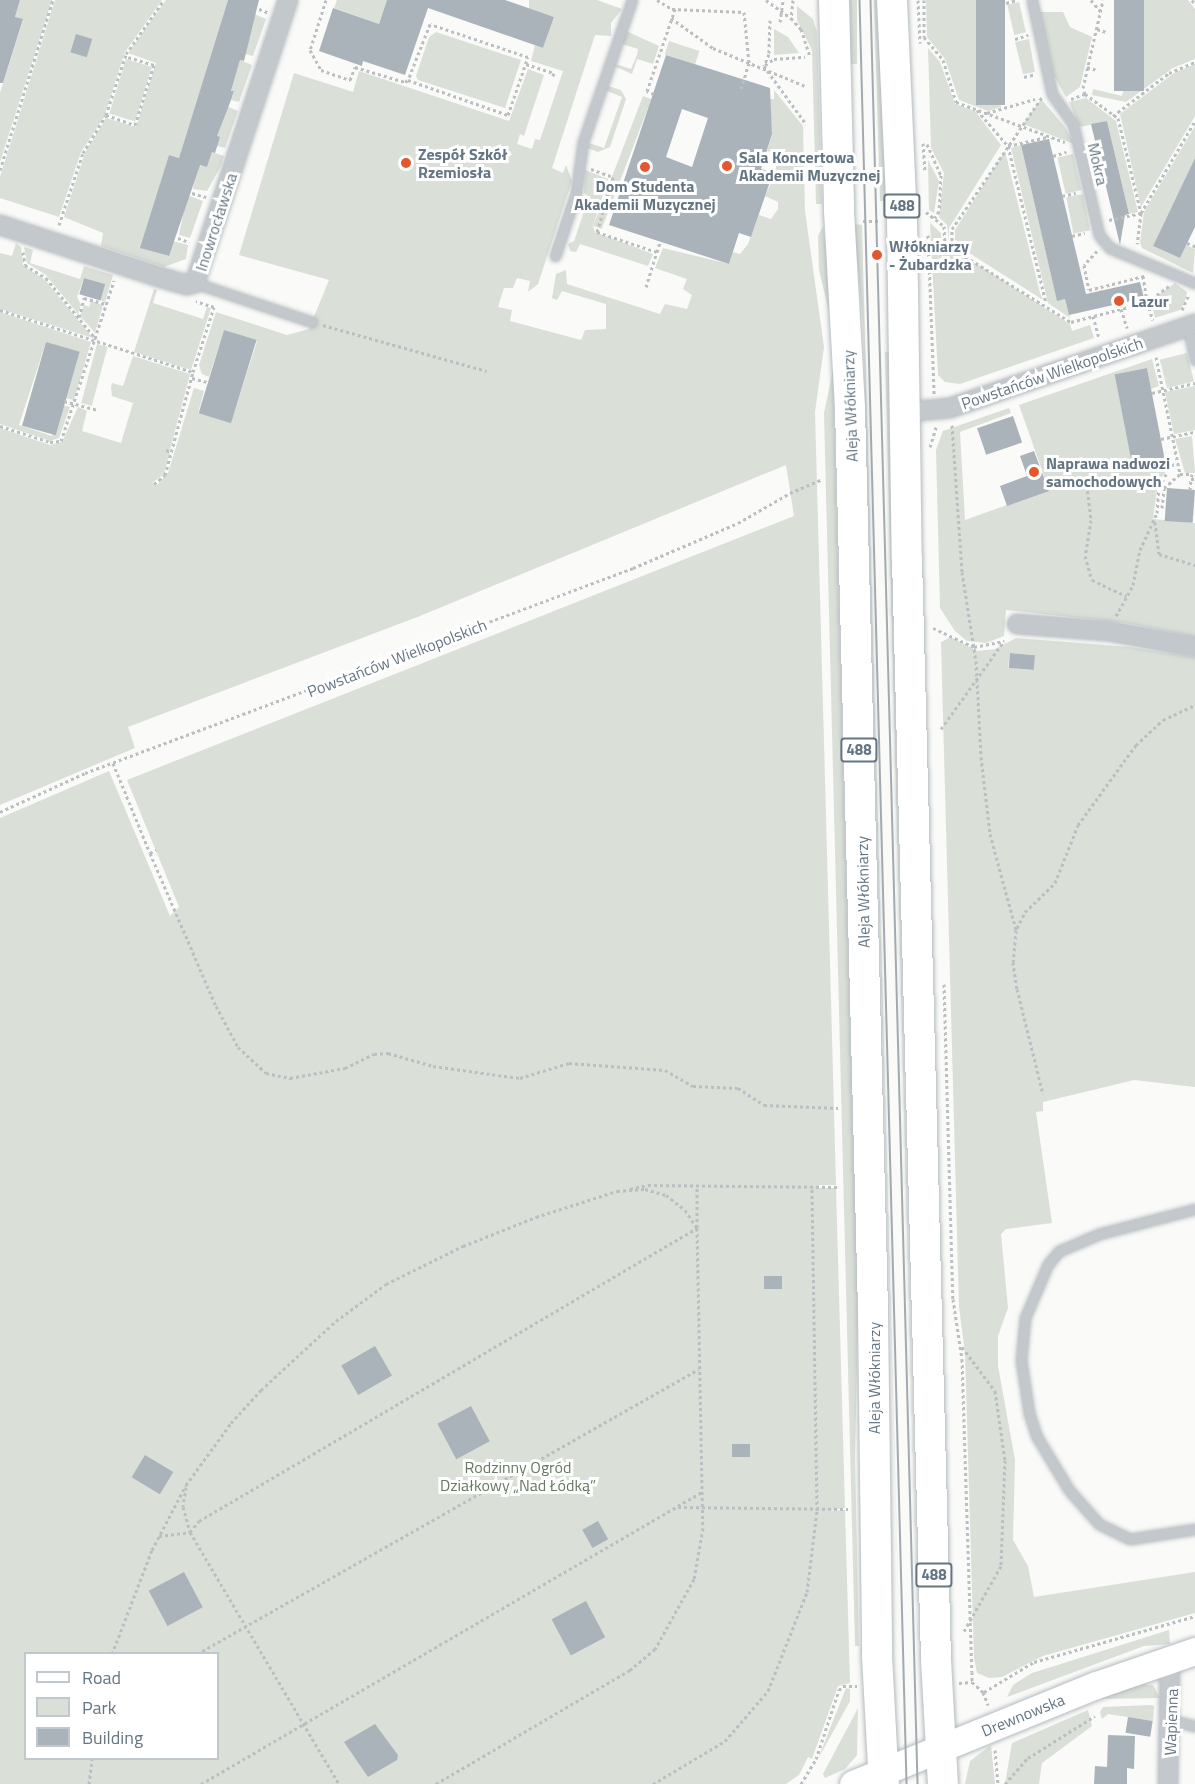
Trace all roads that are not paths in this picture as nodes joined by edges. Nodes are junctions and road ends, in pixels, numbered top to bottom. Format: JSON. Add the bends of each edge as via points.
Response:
{"nodes":[{"id":1,"x":632,"y":0,"type":"edge"},
{"id":2,"x":834,"y":0,"type":"edge"},
{"id":3,"x":892,"y":0,"type":"edge"},
{"id":4,"x":1032,"y":0,"type":"edge"},
{"id":5,"x":281,"y":3,"type":"edge"},
{"id":6,"x":0,"y":225,"type":"edge"},
{"id":7,"x":555,"y":256,"type":"dead end"},
{"id":8,"x":195,"y":283,"type":"junction"},
{"id":9,"x":1195,"y":283,"type":"edge"},
{"id":10,"x":1188,"y":321,"type":"edge"},
{"id":11,"x":312,"y":322,"type":"road end"},
{"id":12,"x":1195,"y":360,"type":"edge"},
{"id":13,"x":921,"y":412,"type":"junction"},
{"id":14,"x":1017,"y":624,"type":"road end"},
{"id":15,"x":1195,"y":647,"type":"edge"},
{"id":16,"x":1195,"y":1209,"type":"edge"},
{"id":17,"x":1195,"y":1529,"type":"edge"},
{"id":18,"x":1182,"y":1655,"type":"edge"},
{"id":19,"x":1171,"y":1720,"type":"junction"},
{"id":20,"x":1195,"y":1726,"type":"edge"},
{"id":21,"x":941,"y":1748,"type":"junction"},
{"id":22,"x":884,"y":1778,"type":"edge"},
{"id":23,"x":853,"y":1784,"type":"edge"},
{"id":24,"x":943,"y":1784,"type":"edge"},
{"id":25,"x":1168,"y":1784,"type":"edge"}],
"edges":[{"from":1,"to":7,"type":"lane","via":[[616,38],[578,164],[576,193]]},
{"from":2,"to":22,"type":"main road","name":"Aleja Włókniarzy","number":"488","via":[[839,222],[850,396],[873,1312],[877,1646]]},
{"from":3,"to":13,"type":"main road","number":"488","via":[[920,219]]},
{"from":4,"to":9,"type":"lane","name":"Mokra","via":[[1048,95],[1073,124],[1099,235],[1110,248]]},
{"from":5,"to":8,"type":"street","name":"Inowrocławska"},
{"from":6,"to":8,"type":"street","name":"Inowrocławska","via":[[187,285]]},
{"from":8,"to":11,"type":"lane"},
{"from":10,"to":12,"type":"lane"},
{"from":10,"to":13,"type":"street","name":"Powstańców Wielkopolskich"},
{"from":13,"to":21,"type":"main road","number":"488","via":[[907,571]]},
{"from":14,"to":15,"type":"street","via":[[1107,631]]},
{"from":16,"to":17,"type":"lane","via":[[1099,1234],[1059,1251],[1048,1264],[1029,1308],[1021,1360],[1037,1437],[1069,1490],[1099,1524],[1130,1539]]},
{"from":18,"to":19,"type":"street","name":"Wapienna"},
{"from":18,"to":21,"type":"main road","name":"Drewnowska"},
{"from":19,"to":20,"type":"lane"},
{"from":19,"to":25,"type":"street","name":"Wapienna"},
{"from":21,"to":22,"type":"main road","name":"Drewnowska"},
{"from":21,"to":24,"type":"main road","number":"488"},
{"from":22,"to":23,"type":"main road","name":"Drewnowska"}]}
